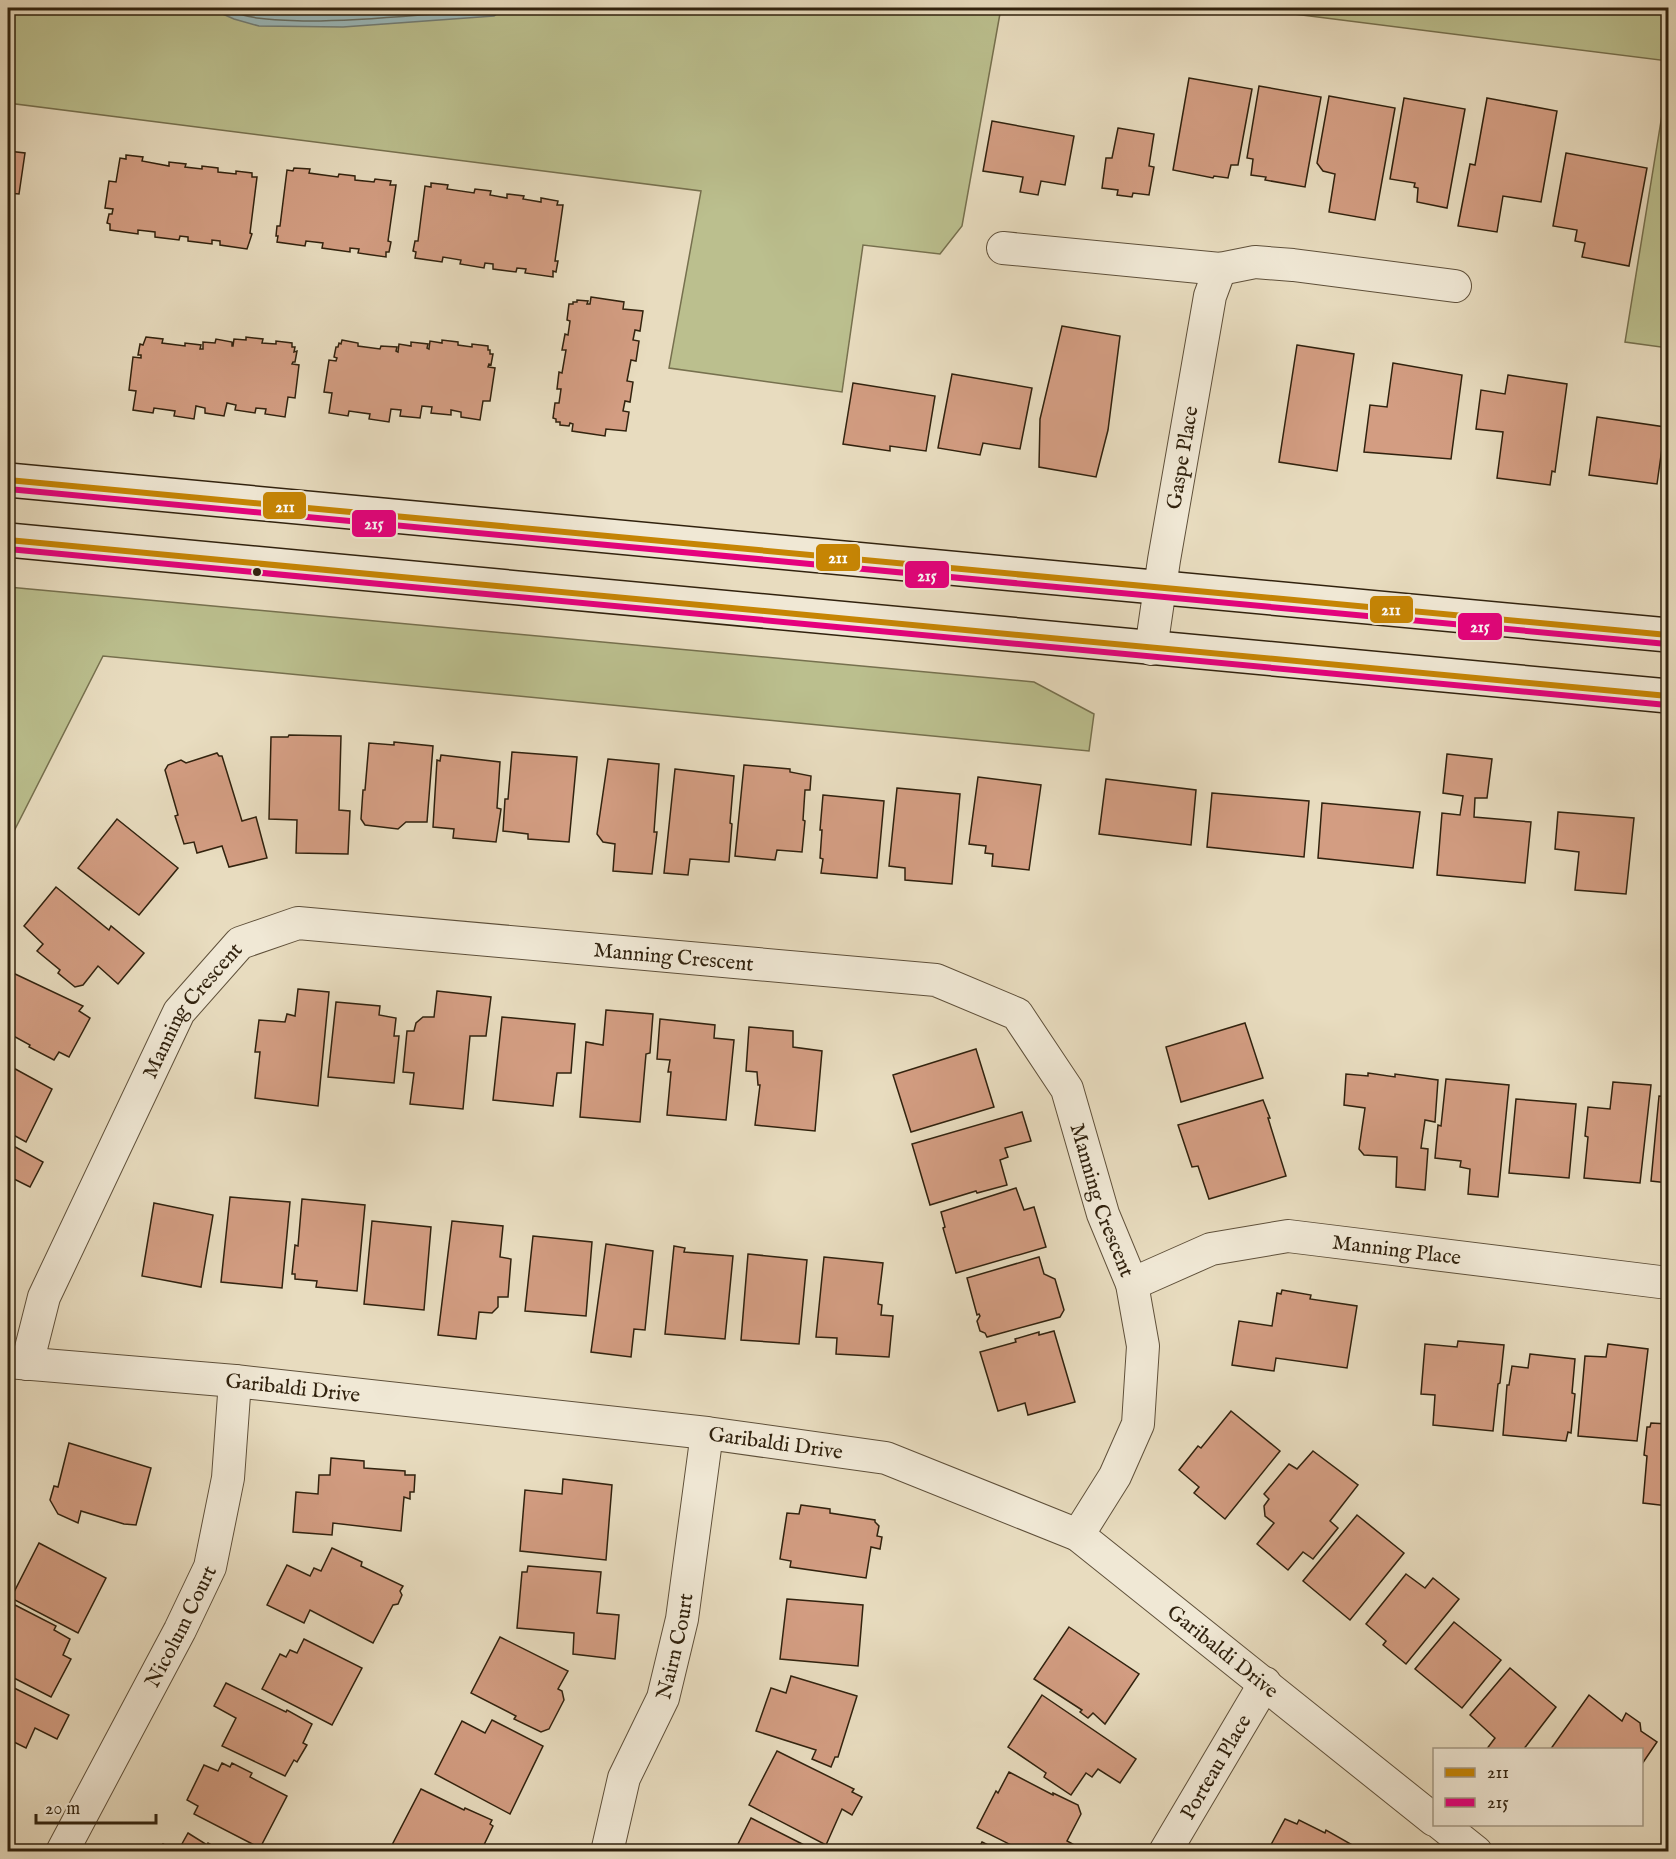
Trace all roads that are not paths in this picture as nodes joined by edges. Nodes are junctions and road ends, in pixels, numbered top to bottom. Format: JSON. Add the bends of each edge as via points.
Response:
{"nodes":[{"id":1,"x":1003,"y":248,"type":"dead end"},
{"id":2,"x":1220,"y":269,"type":"junction"},
{"id":3,"x":1455,"y":286,"type":"dead end"},
{"id":4,"x":8,"y":480,"type":"edge"},
{"id":5,"x":8,"y":540,"type":"edge"},
{"id":6,"x":1160,"y":588,"type":"junction"},
{"id":7,"x":1668,"y":635,"type":"edge"},
{"id":8,"x":1151,"y":649,"type":"junction"},
{"id":9,"x":1668,"y":696,"type":"edge"},
{"id":10,"x":1668,"y":1282,"type":"edge"},
{"id":11,"x":1132,"y":1284,"type":"junction"},
{"id":12,"x":17,"y":1363,"type":"edge"},
{"id":13,"x":235,"y":1381,"type":"junction"},
{"id":14,"x":707,"y":1433,"type":"junction"},
{"id":15,"x":1078,"y":1536,"type":"junction"},
{"id":16,"x":1265,"y":1683,"type":"junction"},
{"id":17,"x":1433,"y":1819,"type":"edge"},
{"id":18,"x":1444,"y":1826,"type":"edge"},
{"id":19,"x":62,"y":1851,"type":"edge"},
{"id":20,"x":607,"y":1851,"type":"edge"},
{"id":21,"x":1165,"y":1851,"type":"edge"},
{"id":22,"x":1476,"y":1851,"type":"edge"}],
"edges":[{"from":1,"to":2,"type":"street"},
{"from":2,"to":3,"type":"street","via":[[1255,262]]},
{"from":2,"to":6,"type":"street","name":"Gaspe Place","via":[[1210,296]]},
{"from":4,"to":6,"type":"main road"},
{"from":5,"to":8,"type":"main road"},
{"from":6,"to":7,"type":"main road"},
{"from":6,"to":8,"type":"street","name":"Gaspe Place"},
{"from":8,"to":9,"type":"main road"},
{"from":10,"to":11,"type":"street","name":"Manning Place","via":[[1288,1236],[1211,1249]]},
{"from":11,"to":12,"type":"street","name":"Manning Crescent","via":[[1103,1214],[1068,1089],[1017,1014],[936,980],[298,923],[240,943],[179,1012],[44,1297]]},
{"from":11,"to":15,"type":"street","name":"Manning Crescent","via":[[1143,1346],[1138,1424],[1115,1476]]},
{"from":12,"to":13,"type":"street","name":"Garibaldi Drive"},
{"from":13,"to":14,"type":"street","name":"Garibaldi Drive"},
{"from":13,"to":19,"type":"street","name":"Nicolum Court","via":[[228,1478],[210,1567]]},
{"from":14,"to":15,"type":"street","name":"Garibaldi Drive","via":[[886,1458]]},
{"from":14,"to":20,"type":"street","name":"Nairn Court","via":[[681,1619],[663,1698],[624,1778]]},
{"from":15,"to":16,"type":"street","name":"Garibaldi Drive"},
{"from":16,"to":17,"type":"street","name":"Garibaldi Drive"},
{"from":16,"to":21,"type":"street","name":"Porteau Place"},
{"from":18,"to":22,"type":"street"}]}
